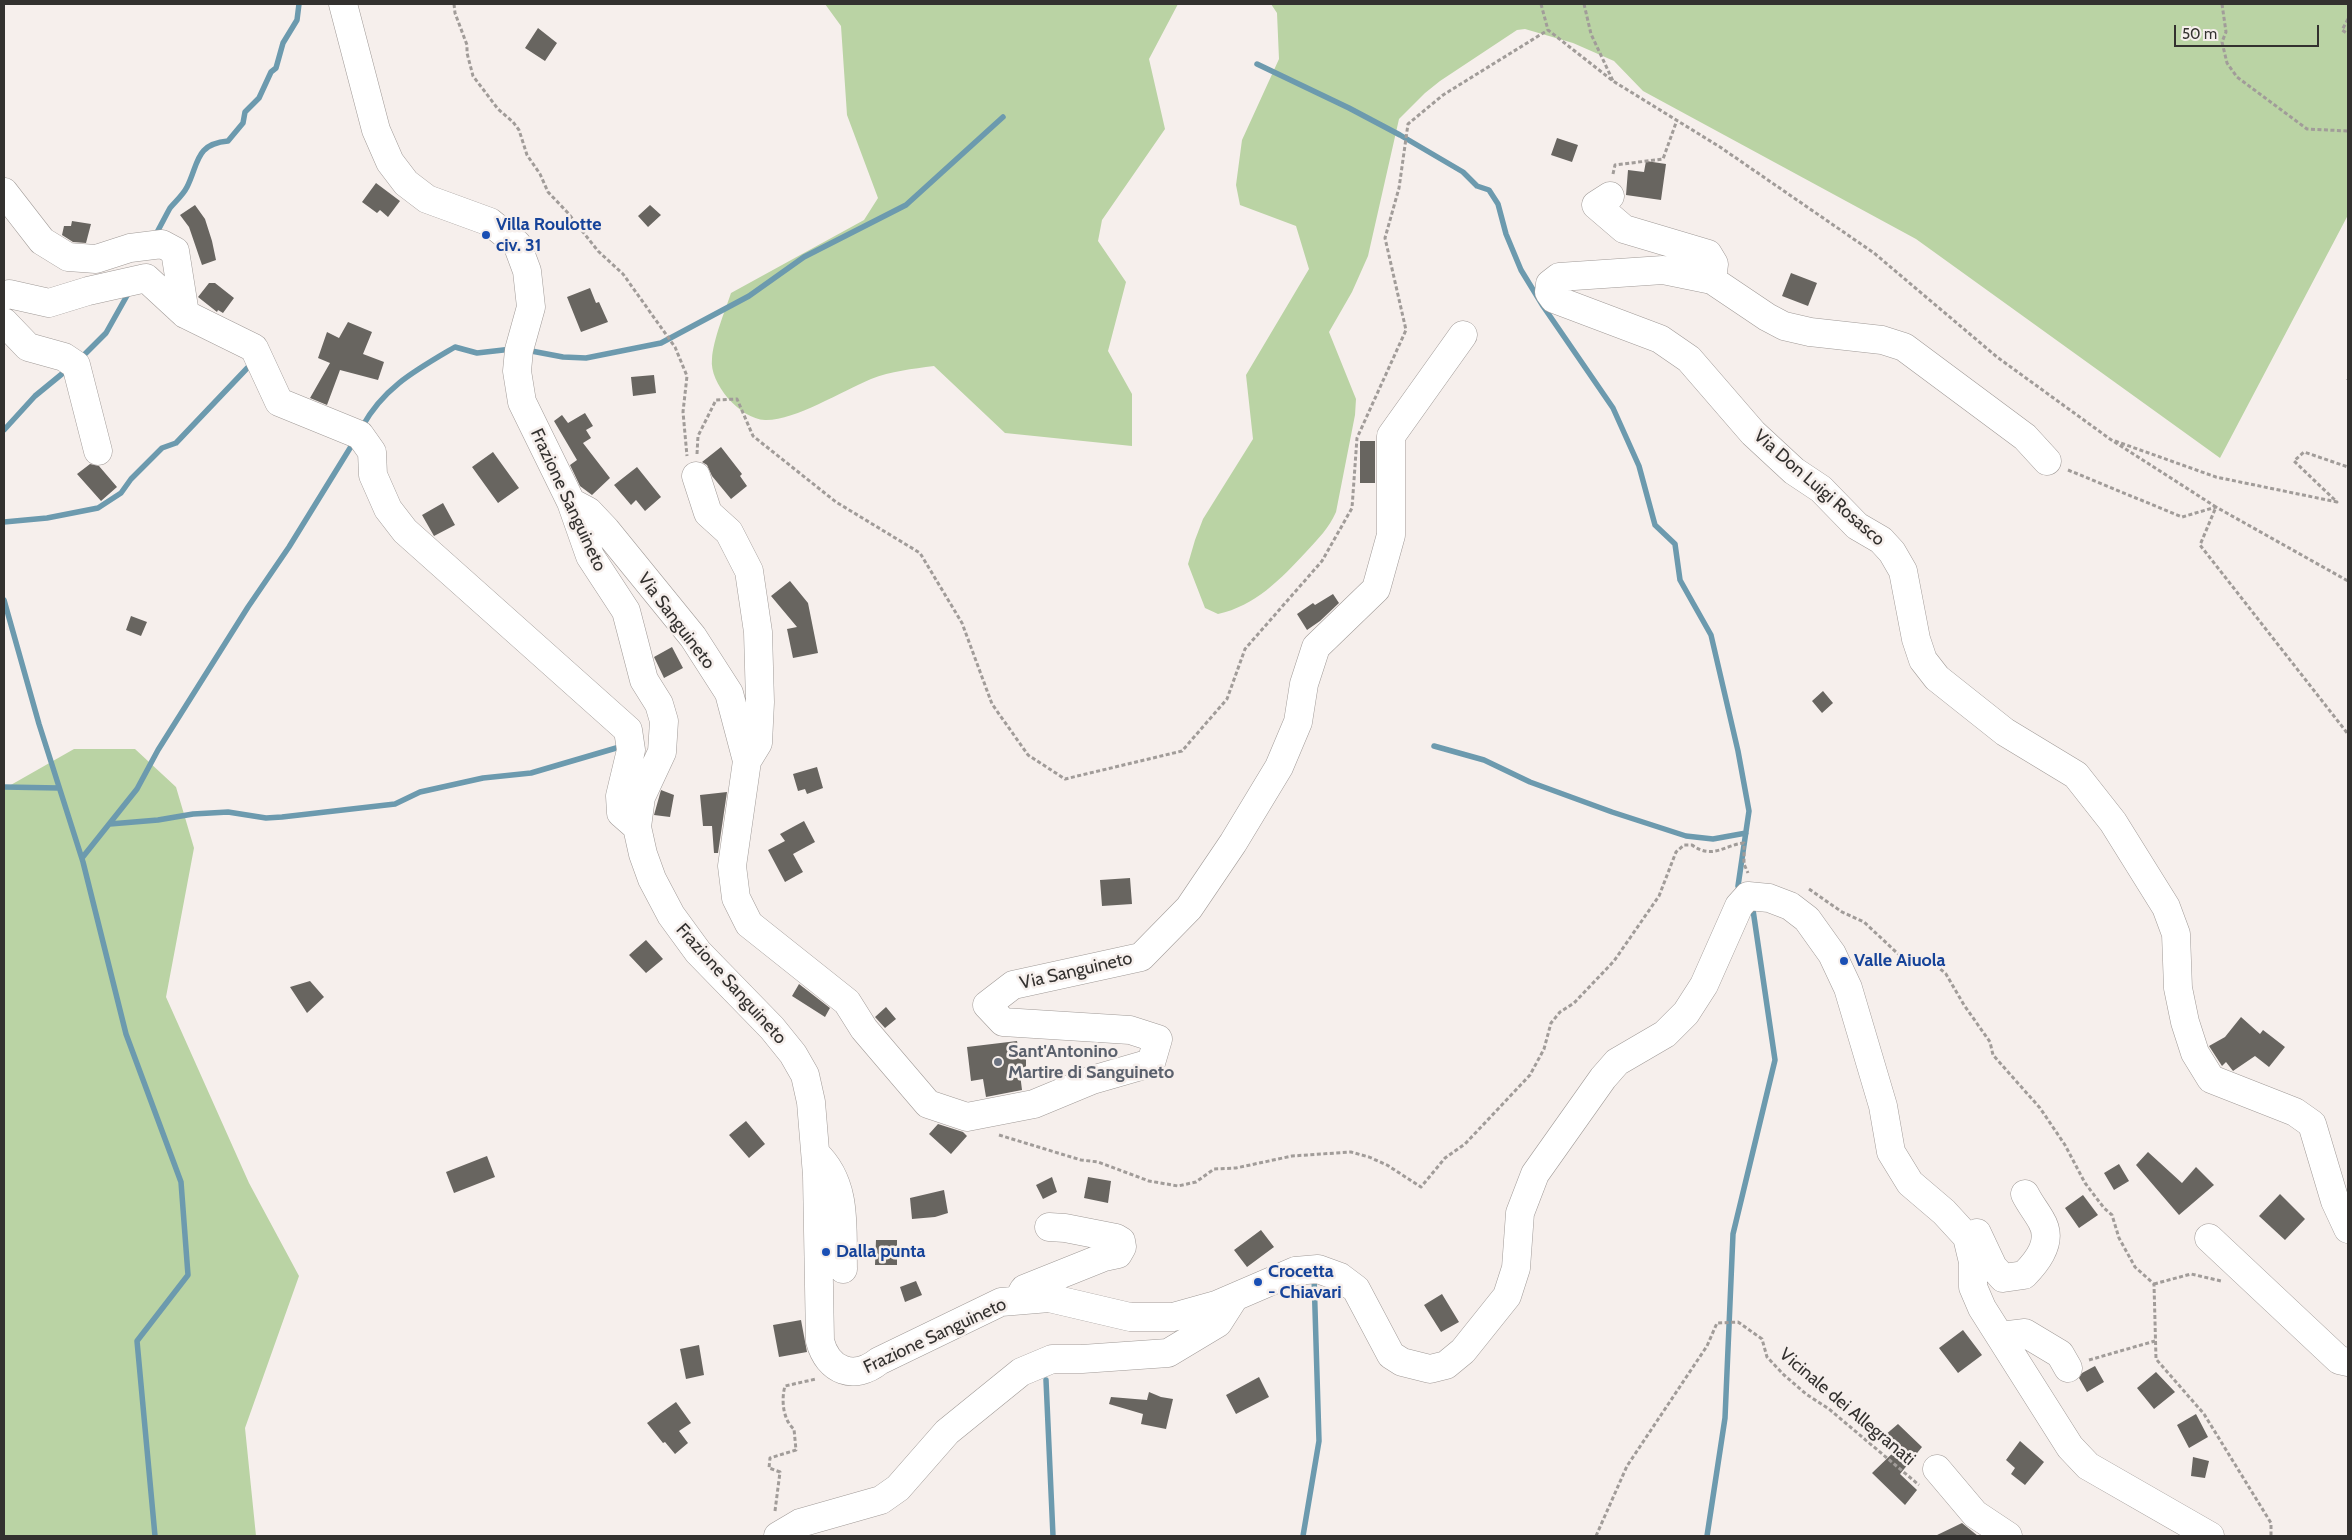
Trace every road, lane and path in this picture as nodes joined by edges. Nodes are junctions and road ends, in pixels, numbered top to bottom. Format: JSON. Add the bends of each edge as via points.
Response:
{"nodes":[{"id":1,"x":343,"y":4,"type":"edge"},
{"id":2,"x":454,"y":4,"type":"edge"},
{"id":3,"x":1541,"y":4,"type":"edge"},
{"id":4,"x":1584,"y":4,"type":"edge"},
{"id":5,"x":2222,"y":4,"type":"edge"},
{"id":6,"x":2348,"y":19,"type":"edge"},
{"id":7,"x":1548,"y":30,"type":"junction"},
{"id":8,"x":2348,"y":34,"type":"edge"},
{"id":9,"x":1614,"y":82,"type":"junction"},
{"id":10,"x":1677,"y":120,"type":"junction"},
{"id":11,"x":2348,"y":131,"type":"edge"},
{"id":12,"x":4,"y":192,"type":"edge"},
{"id":13,"x":1610,"y":196,"type":"joint"},
{"id":14,"x":1712,"y":280,"type":"junction"},
{"id":15,"x":4,"y":296,"type":"edge"},
{"id":16,"x":185,"y":314,"type":"junction"},
{"id":17,"x":4,"y":322,"type":"edge"},
{"id":18,"x":1463,"y":335,"type":"dead end"},
{"id":19,"x":2110,"y":439,"type":"junction"},
{"id":20,"x":98,"y":451,"type":"dead end"},
{"id":21,"x":2047,"y":461,"type":"joint"},
{"id":22,"x":691,"y":467,"type":"junction"},
{"id":23,"x":2348,"y":467,"type":"edge"},
{"id":24,"x":571,"y":502,"type":"junction"},
{"id":25,"x":2216,"y":507,"type":"junction"},
{"id":26,"x":2348,"y":581,"type":"edge"},
{"id":27,"x":2348,"y":734,"type":"edge"},
{"id":28,"x":747,"y":761,"type":"junction"},
{"id":29,"x":637,"y":827,"type":"junction"},
{"id":30,"x":816,"y":1154,"type":"junction"},
{"id":31,"x":2025,"y":1194,"type":"dead end"},
{"id":32,"x":1948,"y":1215,"type":"junction"},
{"id":33,"x":1049,"y":1227,"type":"dead end"},
{"id":34,"x":2348,"y":1229,"type":"edge"},
{"id":35,"x":2209,"y":1238,"type":"dead end"},
{"id":36,"x":843,"y":1269,"type":"dead end"},
{"id":37,"x":2230,"y":1284,"type":"dead end"},
{"id":38,"x":1234,"y":1298,"type":"junction"},
{"id":39,"x":1018,"y":1299,"type":"junction"},
{"id":40,"x":2000,"y":1336,"type":"junction"},
{"id":41,"x":2155,"y":1341,"type":"junction"},
{"id":42,"x":2348,"y":1362,"type":"edge"},
{"id":43,"x":2067,"y":1367,"type":"joint"},
{"id":44,"x":848,"y":1372,"type":"junction"},
{"id":45,"x":1929,"y":1478,"type":"joint"},
{"id":46,"x":776,"y":1527,"type":"edge"},
{"id":47,"x":2187,"y":1529,"type":"edge"},
{"id":48,"x":1596,"y":1536,"type":"edge"},
{"id":49,"x":2008,"y":1536,"type":"edge"},
{"id":50,"x":2210,"y":1536,"type":"edge"},
{"id":51,"x":2271,"y":1536,"type":"edge"}],
"edges":[{"from":1,"to":24,"type":"street","name":"Frazione Sanguineto","via":[[376,130],[390,162],[406,183],[427,199],[490,222],[517,244],[527,271],[531,307],[517,364],[522,402]]},
{"from":2,"to":22,"type":"path","via":[[473,76],[498,110],[519,130],[527,155],[548,192],[598,251],[623,274],[675,347],[687,376],[683,412]]},
{"from":3,"to":7,"type":"path"},
{"from":4,"to":9,"type":"path","via":[[1591,34]]},
{"from":5,"to":11,"type":"path","via":[[2226,32],[2222,42],[2227,62],[2237,77],[2307,129]]},
{"from":6,"to":8,"type":"path","via":[[2342,30]]},
{"from":7,"to":9,"type":"path"},
{"from":7,"to":22,"type":"path","via":[[1443,95],[1408,124],[1399,188],[1385,238],[1406,330],[1357,438],[1352,508],[1322,561],[1244,649],[1227,699],[1182,751],[1065,779],[1028,755],[992,704],[962,623],[920,553],[836,502],[753,436],[736,399],[716,400],[698,436]]},
{"from":9,"to":10,"type":"path"},
{"from":10,"to":13,"type":"path","via":[[1663,159],[1615,165]]},
{"from":10,"to":19,"type":"path","via":[[1874,253],[1998,357]]},
{"from":12,"to":16,"type":"street","via":[[42,241],[68,257],[96,260],[130,248],[162,244],[175,251]]},
{"from":13,"to":14,"type":"street","via":[[1596,205],[1624,229],[1708,254],[1714,264]]},
{"from":14,"to":21,"type":"street","name":"Via Don Luigi Rosasco","via":[[1784,326],[1882,340],[1904,347],[2025,436]]},
{"from":14,"to":34,"type":"street","name":"Via Don Luigi Rosasco","via":[[1663,270],[1563,276],[1552,281],[1549,292],[1557,301],[1660,338],[1689,359],[1752,433],[1794,471],[1821,489],[1857,526],[1892,552],[1903,571],[1923,660],[1937,678],[2005,732],[2076,774],[2114,822],[2166,907],[2176,934],[2178,988],[2195,1053],[2211,1080],[2295,1112],[2312,1124],[2335,1201]]},
{"from":15,"to":16,"type":"street","via":[[9,294],[49,302],[146,278]]},
{"from":16,"to":29,"type":"street","via":[[254,348],[279,402],[360,435],[372,452],[373,475],[388,510],[405,531],[628,730],[631,750],[620,796],[621,813]]},
{"from":17,"to":20,"type":"street","via":[[28,347],[64,357],[76,365]]},
{"from":18,"to":28,"type":"street","name":"Via Sanguineto","via":[[1391,436],[1391,534],[1376,589],[1316,647],[1304,684],[1298,722],[1279,768],[1189,908],[1141,957],[1013,985],[987,1005],[1003,1022],[1130,1030],[1158,1039],[1151,1063],[1092,1080],[1034,1104],[967,1117],[928,1104],[864,1029],[847,1002],[749,924],[736,898],[732,866]]},
{"from":19,"to":23,"type":"path","via":[[2216,477],[2337,502],[2294,461],[2304,452]]},
{"from":19,"to":25,"type":"path"},
{"from":21,"to":25,"type":"path","via":[[2182,517]]},
{"from":22,"to":28,"type":"street","name":"Via Sanguineto","via":[[708,513],[729,532],[749,570],[758,632],[760,702],[758,743]]},
{"from":24,"to":28,"type":"street","name":"Via Sanguineto","via":[[588,511],[693,637],[729,693]]},
{"from":24,"to":29,"type":"street","name":"Frazione Sanguineto","via":[[590,556],[626,611],[644,680],[659,704],[664,721],[662,752],[641,797]]},
{"from":25,"to":26,"type":"path"},
{"from":25,"to":27,"type":"path","via":[[2200,545]]},
{"from":29,"to":30,"type":"street","name":"Frazione Sanguineto","via":[[649,870],[670,915],[698,952],[772,1028],[805,1075],[812,1102]]},
{"from":30,"to":36,"type":"street","via":[[831,1171],[840,1195]]},
{"from":30,"to":44,"type":"street","name":"Frazione Sanguineto","via":[[820,1341],[822,1352],[829,1361]]},
{"from":31,"to":32,"type":"street","via":[[2042,1221],[2046,1237],[2042,1254],[2024,1276],[2002,1278],[1970,1222]]},
{"from":32,"to":38,"type":"street","name":"Frazione Sanguineto","via":[[1910,1183],[1891,1152],[1883,1106],[1848,988],[1832,954],[1806,919],[1790,906],[1769,898],[1748,896],[1739,906],[1704,985],[1686,1013],[1665,1034],[1617,1062],[1535,1174],[1520,1213],[1516,1268],[1507,1296],[1468,1344],[1446,1365],[1430,1369],[1402,1362],[1391,1355],[1356,1289],[1340,1277],[1318,1269],[1295,1271]]},
{"from":32,"to":40,"type":"street","via":[[1967,1237],[1974,1287],[1982,1308]]},
{"from":33,"to":39,"type":"street","via":[[1116,1238],[1121,1241],[1122,1248],[1118,1254],[1024,1289]]},
{"from":35,"to":42,"type":"street","via":[[2339,1360]]},
{"from":37,"to":41,"type":"path","via":[[2191,1274],[2154,1284]]},
{"from":38,"to":39,"type":"street","name":"Frazione Sanguineto","via":[[1173,1317],[1130,1317],[1049,1298]]},
{"from":38,"to":46,"type":"street","via":[[1218,1323],[1168,1352],[1052,1359],[1021,1372],[947,1432],[898,1488],[881,1500]]},
{"from":39,"to":44,"type":"street","name":"Frazione Sanguineto","via":[[1001,1302],[870,1368]]},
{"from":40,"to":43,"type":"street","via":[[2025,1333],[2060,1354]]},
{"from":40,"to":47,"type":"street","via":[[2052,1422],[2088,1466]]},
{"from":41,"to":43,"type":"path"},
{"from":41,"to":51,"type":"path","via":[[2156,1359],[2204,1414],[2271,1522]]},
{"from":44,"to":46,"type":"path","via":[[785,1386],[785,1412],[787,1423],[794,1429],[796,1450],[770,1458],[768,1468],[780,1472]]},
{"from":45,"to":48,"type":"path","name":"Vicinale dei Allegranati","via":[[1806,1394],[1767,1357],[1762,1339],[1738,1322],[1717,1323],[1707,1346],[1627,1466]]},
{"from":45,"to":49,"type":"street"},
{"from":47,"to":50,"type":"street"}]}
